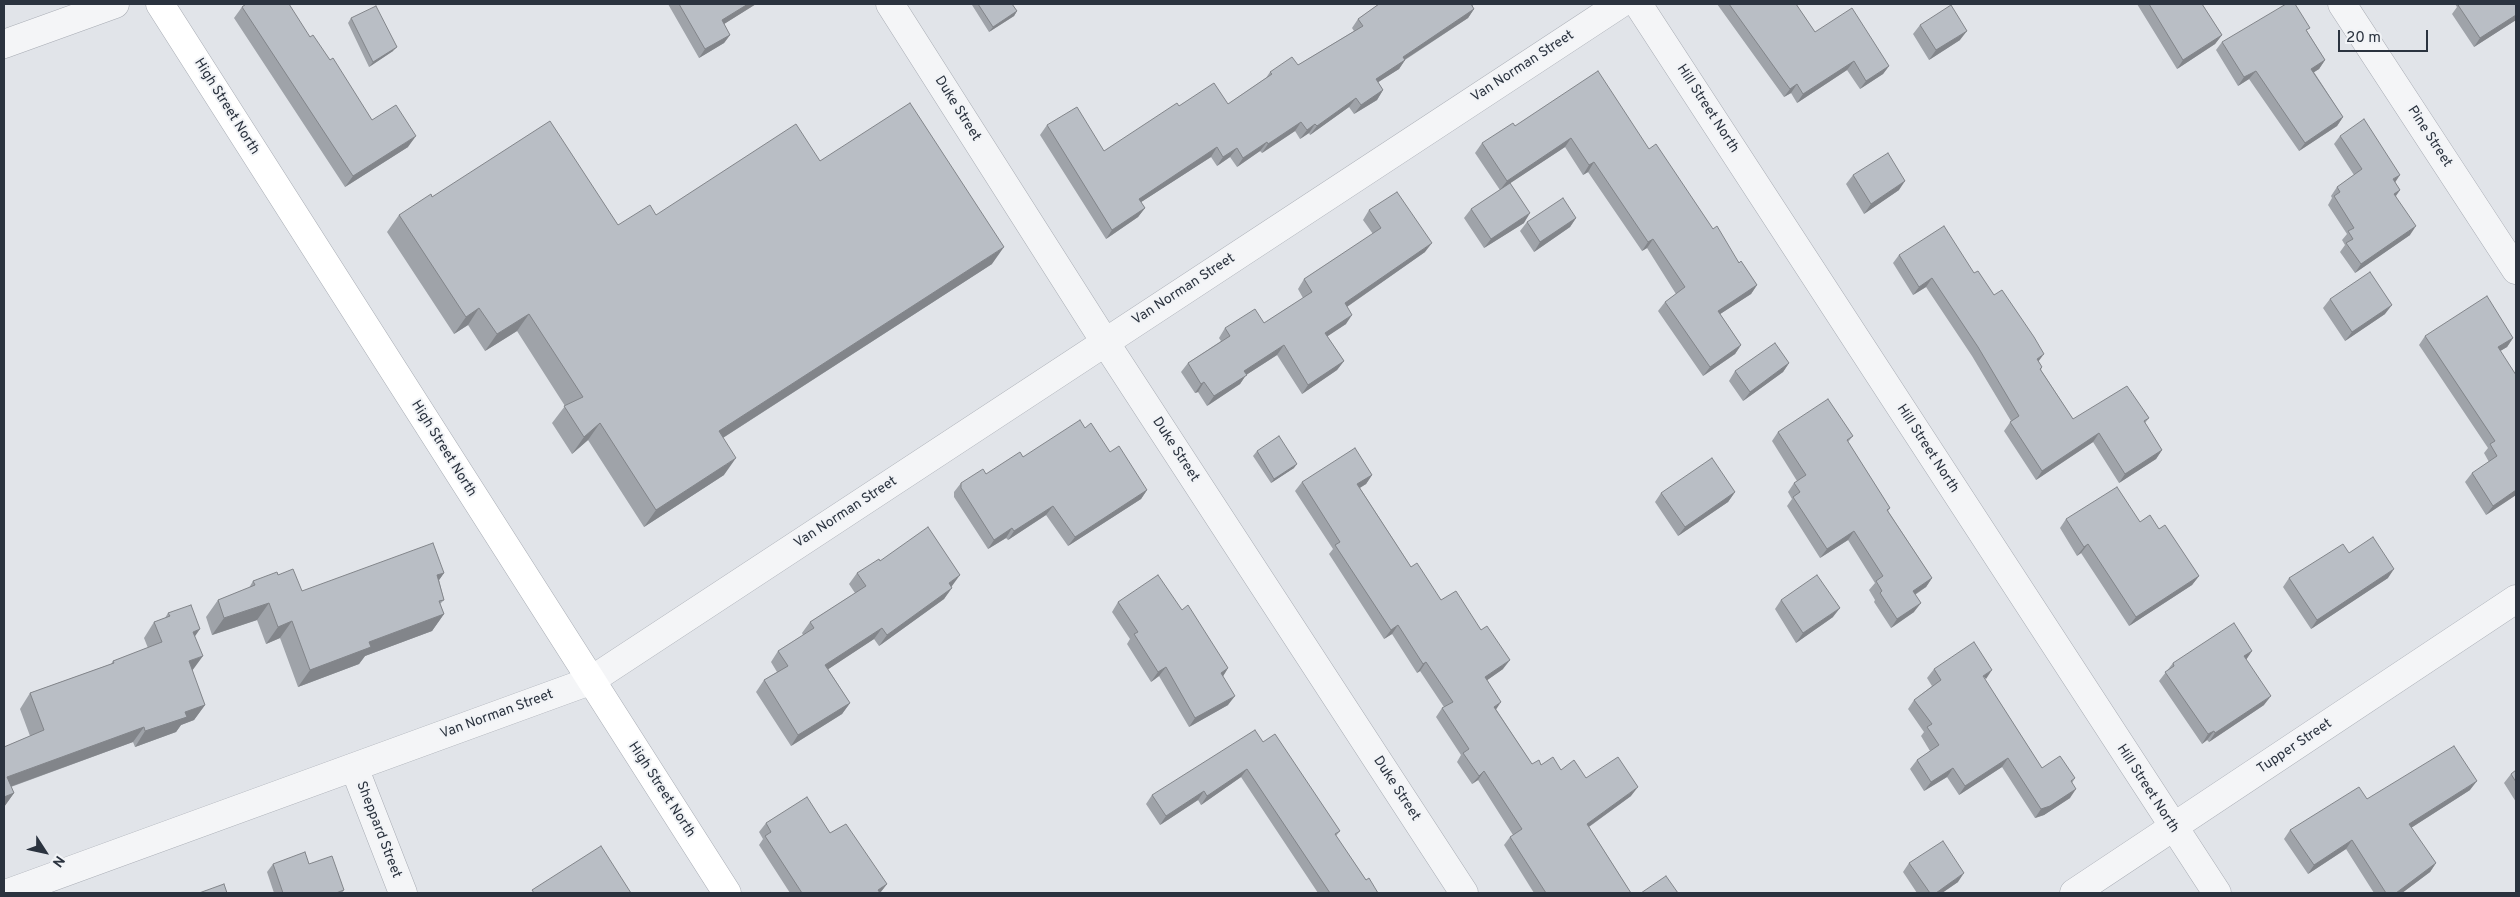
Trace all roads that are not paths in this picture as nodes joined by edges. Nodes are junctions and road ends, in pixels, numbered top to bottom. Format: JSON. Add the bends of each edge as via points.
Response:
{"nodes":[{"id":1,"x":115,"y":4,"type":"edge"},
{"id":2,"x":160,"y":4,"type":"edge"},
{"id":3,"x":890,"y":4,"type":"edge"},
{"id":4,"x":1620,"y":4,"type":"edge"},
{"id":5,"x":1638,"y":4,"type":"edge"},
{"id":6,"x":2342,"y":4,"type":"edge"},
{"id":7,"x":4,"y":44,"type":"edge"},
{"id":8,"x":2516,"y":270,"type":"edge"},
{"id":9,"x":1105,"y":342,"type":"junction"},
{"id":10,"x":2516,"y":599,"type":"edge"},
{"id":11,"x":590,"y":681,"type":"junction"},
{"id":12,"x":354,"y":767,"type":"junction"},
{"id":13,"x":2173,"y":828,"type":"junction"},
{"id":14,"x":8,"y":893,"type":"edge"},
{"id":15,"x":403,"y":893,"type":"edge"},
{"id":16,"x":727,"y":893,"type":"edge"},
{"id":17,"x":1464,"y":893,"type":"edge"},
{"id":18,"x":2074,"y":893,"type":"edge"},
{"id":19,"x":2217,"y":893,"type":"edge"}],
"edges":[{"from":1,"to":7,"type":"street"},
{"from":2,"to":11,"type":"main road","name":"High Street North"},
{"from":3,"to":9,"type":"street","name":"Duke Street"},
{"from":4,"to":9,"type":"street","name":"Van Norman Street"},
{"from":5,"to":13,"type":"street","name":"Hill Street North"},
{"from":6,"to":8,"type":"street","name":"Pine Street"},
{"from":9,"to":11,"type":"street","name":"Van Norman Street"},
{"from":9,"to":17,"type":"street","name":"Duke Street"},
{"from":10,"to":13,"type":"street","name":"Tupper Street"},
{"from":11,"to":12,"type":"street","name":"Van Norman Street"},
{"from":11,"to":16,"type":"main road","name":"High Street North"},
{"from":12,"to":14,"type":"street","name":"Van Norman Street"},
{"from":12,"to":15,"type":"street","name":"Sheppard Street"},
{"from":13,"to":18,"type":"street","name":"Tupper Street"},
{"from":13,"to":19,"type":"street","name":"Hill Street North"}]}
